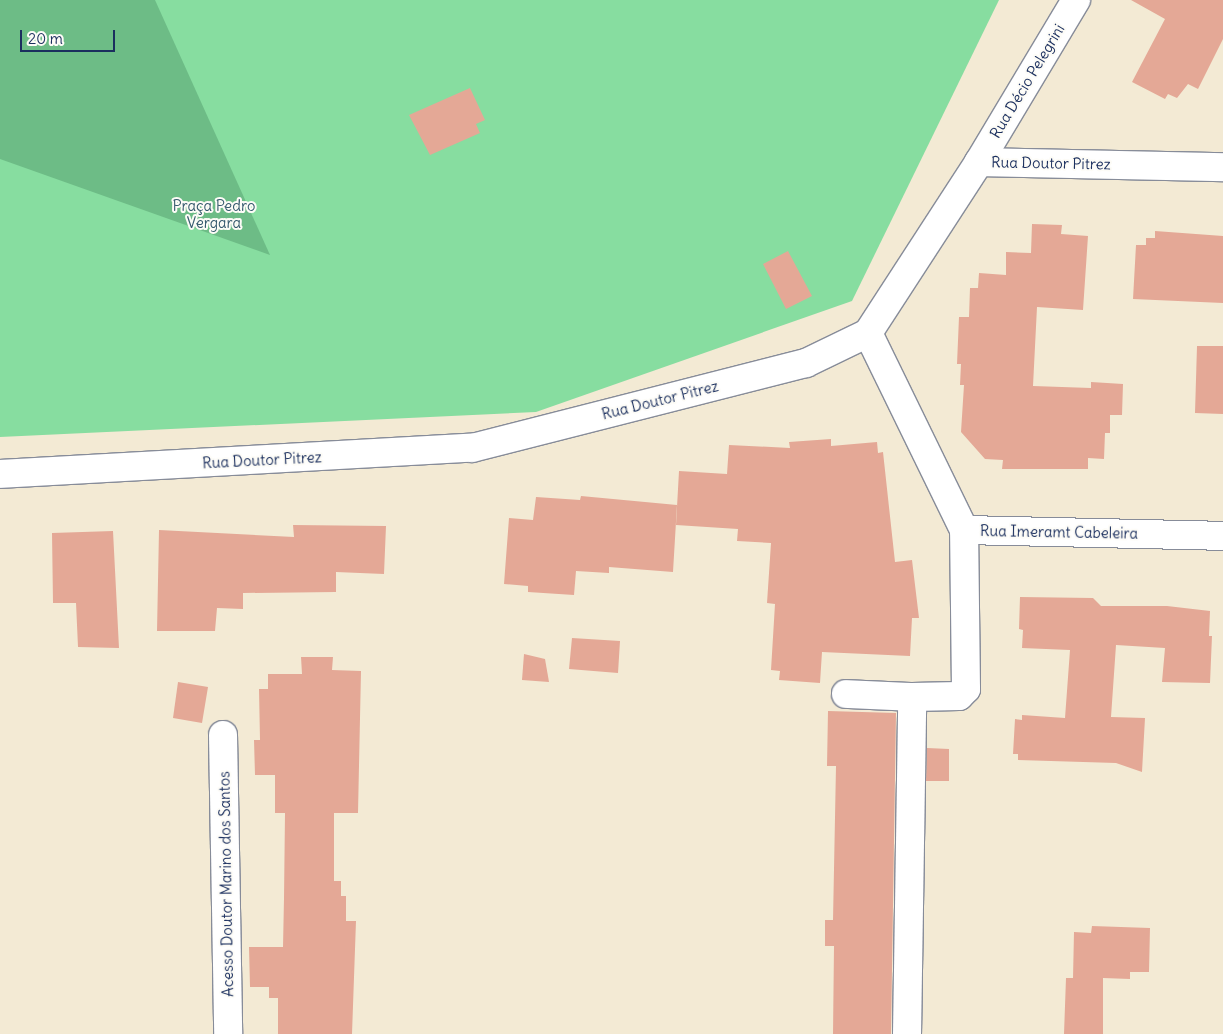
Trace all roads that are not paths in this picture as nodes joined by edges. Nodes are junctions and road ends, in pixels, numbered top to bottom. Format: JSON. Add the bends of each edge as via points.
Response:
{"nodes":[{"id":1,"x":1076,"y":0,"type":"edge"},
{"id":2,"x":979,"y":162,"type":"junction"},
{"id":3,"x":1223,"y":167,"type":"edge"},
{"id":4,"x":868,"y":333,"type":"junction"},
{"id":5,"x":0,"y":474,"type":"edge"},
{"id":6,"x":964,"y":530,"type":"junction"},
{"id":7,"x":1223,"y":536,"type":"edge"},
{"id":8,"x":846,"y":694,"type":"dead end"},
{"id":9,"x":912,"y":697,"type":"junction"},
{"id":10,"x":223,"y":735,"type":"dead end"},
{"id":11,"x":228,"y":1034,"type":"edge"},
{"id":12,"x":907,"y":1034,"type":"edge"}],
"edges":[{"from":1,"to":2,"type":"street","name":"Rua Décio Pelegrini"},
{"from":2,"to":3,"type":"street","name":"Rua Doutor Pitrez"},
{"from":2,"to":4,"type":"street","name":"Rua Doutor Pitrez"},
{"from":4,"to":5,"type":"street","name":"Rua Doutor Pitrez","via":[[806,363],[472,448]]},
{"from":4,"to":6,"type":"street","name":"Rua Imeramt Cabeleira"},
{"from":6,"to":7,"type":"street","name":"Rua Imeramt Cabeleira"},
{"from":6,"to":9,"type":"street","via":[[967,683],[964,693],[952,697]]},
{"from":8,"to":9,"type":"street"},
{"from":9,"to":12,"type":"street"},
{"from":10,"to":11,"type":"street","name":"Acesso Doutor Marino dos Santos"}]}
